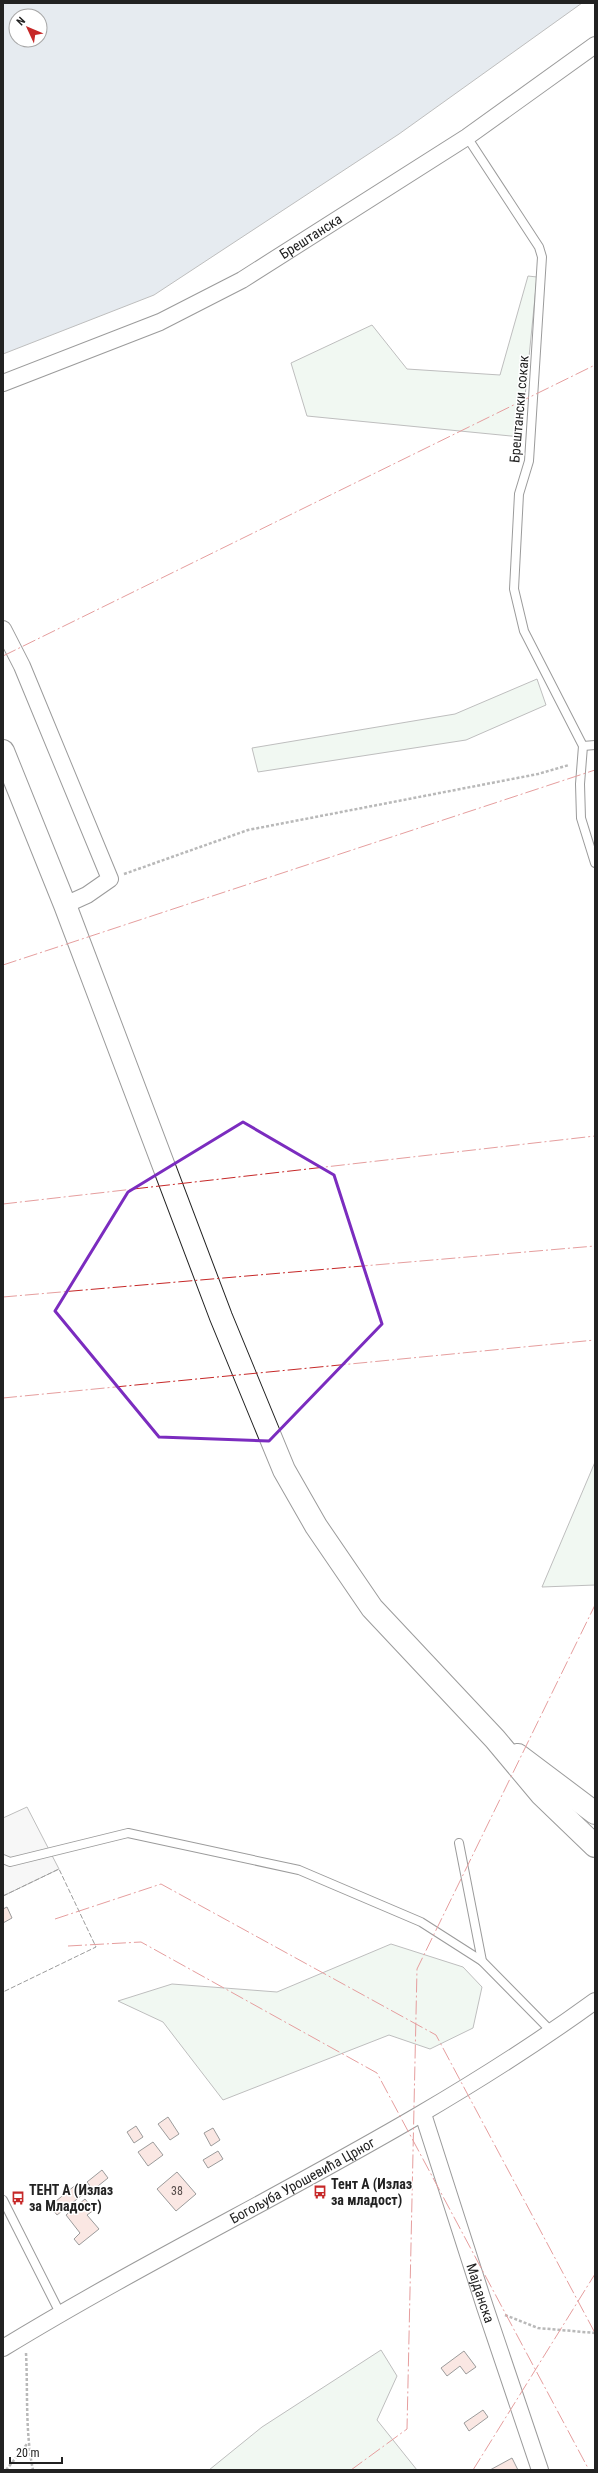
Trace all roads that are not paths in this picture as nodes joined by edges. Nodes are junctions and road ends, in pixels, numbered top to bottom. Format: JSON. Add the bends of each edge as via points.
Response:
{"nodes":[{"id":1,"x":595,"y":45,"type":"edge"},
{"id":2,"x":466,"y":137,"type":"junction"},
{"id":3,"x":3,"y":383,"type":"edge"},
{"id":4,"x":3,"y":629,"type":"edge"},
{"id":5,"x":595,"y":745,"type":"edge"},
{"id":6,"x":583,"y":746,"type":"junction"},
{"id":7,"x":3,"y":751,"type":"edge"},
{"id":8,"x":595,"y":863,"type":"edge"},
{"id":9,"x":65,"y":906,"type":"junction"},
{"id":10,"x":495,"y":1740,"type":"junction"},
{"id":11,"x":595,"y":1813,"type":"edge"},
{"id":12,"x":458,"y":1843,"type":"dead end"},
{"id":13,"x":595,"y":1846,"type":"edge"},
{"id":14,"x":3,"y":1858,"type":"edge"},
{"id":15,"x":482,"y":1961,"type":"junction"},
{"id":16,"x":595,"y":2000,"type":"edge"},
{"id":17,"x":551,"y":2031,"type":"junction"},
{"id":18,"x":423,"y":2114,"type":"junction"},
{"id":19,"x":3,"y":2200,"type":"edge"},
{"id":20,"x":60,"y":2313,"type":"junction"},
{"id":21,"x":3,"y":2348,"type":"edge"},
{"id":22,"x":540,"y":2470,"type":"edge"}],
"edges":[{"from":1,"to":2,"type":"street","name":"Брештанска"},
{"from":2,"to":3,"type":"street","name":"Брештанска","via":[[242,280],[160,322]]},
{"from":2,"to":6,"type":"lane","name":"Брештански сокак","via":[[539,247],[542,256],[529,460],[519,494],[514,589],[524,631]]},
{"from":4,"to":9,"type":"street","via":[[25,673],[110,879]]},
{"from":5,"to":6,"type":"lane"},
{"from":6,"to":8,"type":"lane","via":[[581,818]]},
{"from":7,"to":9,"type":"main road"},
{"from":9,"to":10,"type":"main road","via":[[221,1317],[284,1470],[316,1526],[372,1608]]},
{"from":10,"to":11,"type":"main road","via":[[550,1777]]},
{"from":10,"to":13,"type":"main road","via":[[541,1794]]},
{"from":12,"to":15,"type":"lane"},
{"from":14,"to":15,"type":"lane","via":[[10,1862],[128,1833],[299,1870],[421,1922]]},
{"from":15,"to":17,"type":"lane"},
{"from":16,"to":17,"type":"street","name":"Богољуба Урошевића Црног"},
{"from":17,"to":18,"type":"street","name":"Богољуба Урошевића Црног","via":[[502,2066]]},
{"from":18,"to":20,"type":"street","name":"Богољуба Урошевића Црног"},
{"from":18,"to":22,"type":"street","name":"Мајданска"},
{"from":19,"to":20,"type":"lane"},
{"from":20,"to":21,"type":"street","name":"Богољуба Урошевића Црног"}]}
